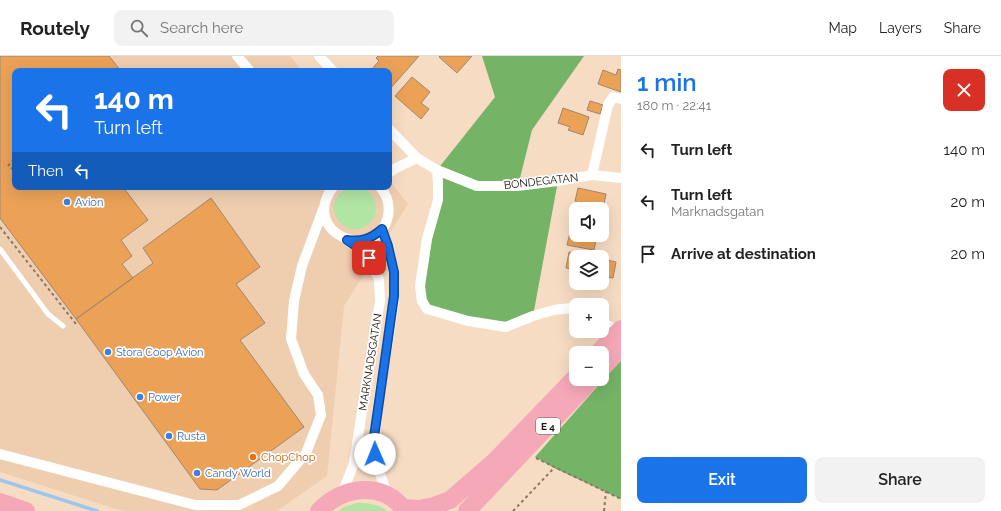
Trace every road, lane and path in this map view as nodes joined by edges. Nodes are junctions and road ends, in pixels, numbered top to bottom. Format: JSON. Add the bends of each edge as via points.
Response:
{"nodes":[{"id":1,"x":237,"y":56,"type":"edge"},
{"id":2,"x":319,"y":56,"type":"edge"},
{"id":3,"x":247,"y":68,"type":"edge"},
{"id":4,"x":330,"y":68,"type":"edge"},
{"id":5,"x":621,"y":99,"type":"edge"},
{"id":6,"x":392,"y":132,"type":"edge"},
{"id":7,"x":417,"y":158,"type":"junction"},
{"id":8,"x":12,"y":161,"type":"edge"},
{"id":9,"x":8,"y":166,"type":"dead end"},
{"id":10,"x":437,"y":170,"type":"junction"},
{"id":11,"x":392,"y":171,"type":"edge"},
{"id":12,"x":592,"y":175,"type":"junction"},
{"id":13,"x":621,"y":178,"type":"edge"},
{"id":14,"x":329,"y":190,"type":"edge"},
{"id":15,"x":382,"y":190,"type":"edge"},
{"id":16,"x":324,"y":207,"type":"junction"},
{"id":17,"x":0,"y":227,"type":"edge"},
{"id":18,"x":382,"y":229,"type":"junction"},
{"id":19,"x":347,"y":240,"type":"junction"},
{"id":20,"x":0,"y":249,"type":"edge"},
{"id":21,"x":569,"y":308,"type":"edge"},
{"id":22,"x":76,"y":324,"type":"dead end"},
{"id":23,"x":63,"y":326,"type":"dead end"},
{"id":24,"x":616,"y":328,"type":"edge"},
{"id":25,"x":603,"y":346,"type":"edge"},
{"id":26,"x":621,"y":348,"type":"edge"},
{"id":27,"x":609,"y":361,"type":"edge"},
{"id":28,"x":569,"y":384,"type":"edge"},
{"id":29,"x":586,"y":386,"type":"edge"},
{"id":30,"x":525,"y":452,"type":"junction"},
{"id":31,"x":0,"y":454,"type":"edge"},
{"id":32,"x":554,"y":468,"type":"junction"},
{"id":33,"x":606,"y":491,"type":"junction"},
{"id":34,"x":342,"y":494,"type":"junction"},
{"id":35,"x":388,"y":496,"type":"junction"},
{"id":36,"x":621,"y":499,"type":"edge"},
{"id":37,"x":0,"y":502,"type":"edge"},
{"id":38,"x":404,"y":510,"type":"edge"},
{"id":39,"x":26,"y":511,"type":"edge"},
{"id":40,"x":319,"y":511,"type":"edge"},
{"id":41,"x":467,"y":511,"type":"edge"},
{"id":42,"x":513,"y":511,"type":"edge"},
{"id":43,"x":604,"y":511,"type":"edge"}],
"edges":[{"from":1,"to":3,"type":"street"},
{"from":2,"to":4,"type":"street"},
{"from":5,"to":12,"type":"street","name":"BONDEGATAN","via":[[613,97],[608,105]]},
{"from":6,"to":7,"type":"street","name":"BONDEGATAN"},
{"from":7,"to":10,"type":"street","name":"BONDEGATAN"},
{"from":7,"to":11,"type":"street"},
{"from":8,"to":9,"type":"path"},
{"from":10,"to":12,"type":"street","name":"BONDEGATAN","via":[[477,186],[517,186]]},
{"from":10,"to":21,"type":"street","via":[[438,200],[420,286],[422,301],[427,309],[468,321],[506,327],[533,316]]},
{"from":12,"to":13,"type":"street","name":"BONDEGATAN"},
{"from":14,"to":16,"type":"street"},
{"from":15,"to":18,"type":"street","via":[[388,200],[389,210]]},
{"from":16,"to":19,"type":"street","name":"MARKNADSGATAN","via":[[329,225],[334,232]]},
{"from":16,"to":31,"type":"street","via":[[302,266],[294,301],[291,339],[304,374],[318,395],[322,415],[306,453],[278,486],[239,505],[195,505]]},
{"from":17,"to":22,"type":"path"},
{"from":18,"to":19,"type":"street","via":[[366,240]]},
{"from":18,"to":35,"type":"street","name":"MARKNADSGATAN","via":[[394,272],[394,304],[374,445]]},
{"from":19,"to":34,"type":"street","name":"MARKNADSGATAN","via":[[369,258],[379,280],[380,301],[354,463]]},
{"from":20,"to":23,"type":"lane","via":[[48,314]]},
{"from":24,"to":25,"type":"highway"},
{"from":26,"to":27,"type":"highway"},
{"from":28,"to":38,"type":"highway","number":"E 4","via":[[495,461],[450,500],[434,506]]},
{"from":29,"to":30,"type":"highway","number":"E 4"},
{"from":30,"to":32,"type":"path"},
{"from":30,"to":41,"type":"highway","number":"E 4"},
{"from":32,"to":33,"type":"path"},
{"from":32,"to":42,"type":"path"},
{"from":33,"to":36,"type":"path"},
{"from":33,"to":43,"type":"path"},
{"from":34,"to":35,"type":"highway","number":"E 4","via":[[364,490]]},
{"from":34,"to":40,"type":"highway","number":"E 4"},
{"from":35,"to":38,"type":"highway","number":"E 4"},
{"from":37,"to":39,"type":"highway"}]}
